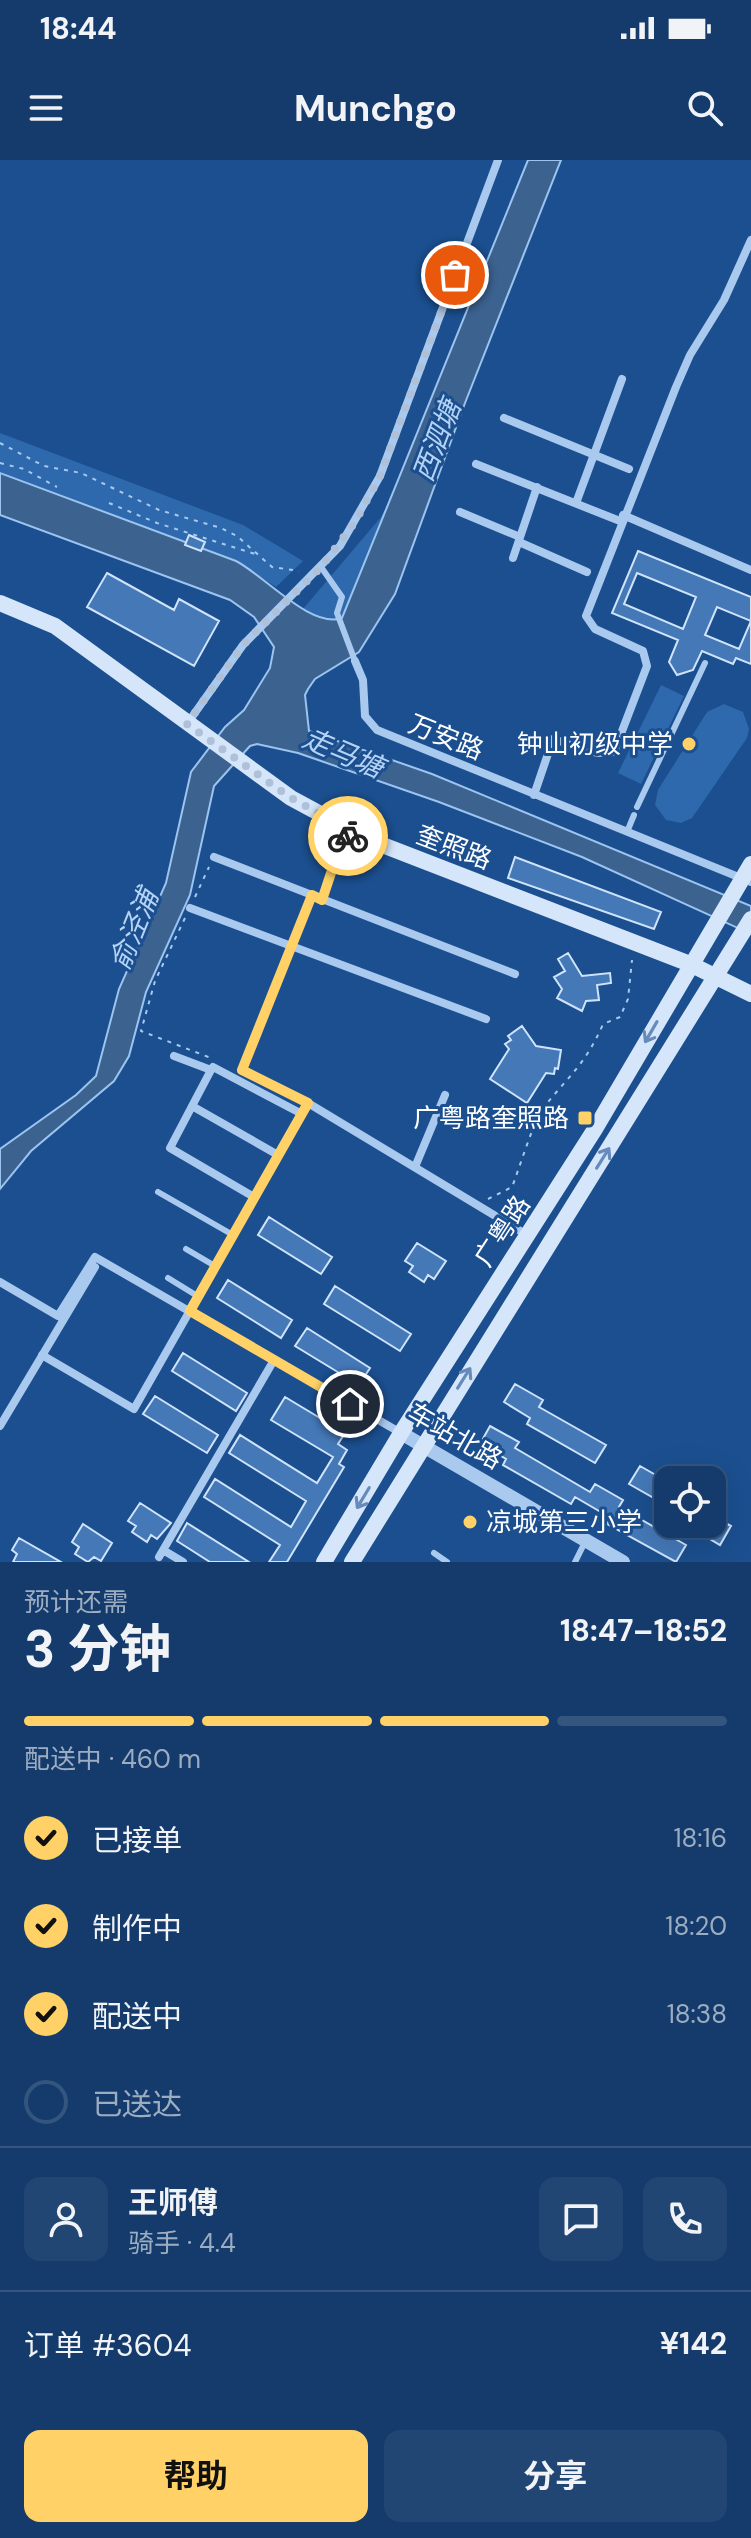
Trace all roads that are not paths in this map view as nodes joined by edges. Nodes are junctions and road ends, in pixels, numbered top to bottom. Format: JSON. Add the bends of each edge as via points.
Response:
{"nodes":[{"id":1,"x":498,"y":160,"type":"edge"},
{"id":2,"x":751,"y":240,"type":"edge"},
{"id":3,"x":622,"y":379,"type":"dead end"},
{"id":4,"x":504,"y":418,"type":"dead end"},
{"id":5,"x":593,"y":455,"type":"junction"},
{"id":6,"x":476,"y":464,"type":"dead end"},
{"id":7,"x":629,"y":469,"type":"dead end"},
{"id":8,"x":537,"y":487,"type":"junction"},
{"id":9,"x":576,"y":503,"type":"junction"},
{"id":10,"x":460,"y":512,"type":"dead end"},
{"id":11,"x":622,"y":518,"type":"junction"},
{"id":12,"x":520,"y":540,"type":"junction"},
{"id":13,"x":513,"y":558,"type":"dead end"},
{"id":14,"x":319,"y":569,"type":"junction"},
{"id":15,"x":751,"y":570,"type":"edge"},
{"id":16,"x":587,"y":572,"type":"dead end"},
{"id":17,"x":0,"y":603,"type":"edge"},
{"id":18,"x":355,"y":661,"type":"joint"},
{"id":19,"x":705,"y":663,"type":"dead end"},
{"id":20,"x":187,"y":724,"type":"junction"},
{"id":21,"x":534,"y":795,"type":"junction"},
{"id":22,"x":637,"y":807,"type":"dead end"},
{"id":23,"x":634,"y":815,"type":"dead end"},
{"id":24,"x":351,"y":831,"type":"junction"},
{"id":25,"x":627,"y":832,"type":"junction"},
{"id":26,"x":214,"y":857,"type":"road end"},
{"id":27,"x":751,"y":864,"type":"edge"},
{"id":28,"x":743,"y":884,"type":"edge"},
{"id":29,"x":312,"y":895,"type":"junction"},
{"id":30,"x":322,"y":900,"type":"junction"},
{"id":31,"x":190,"y":908,"type":"road end"},
{"id":32,"x":751,"y":919,"type":"edge"},
{"id":33,"x":291,"y":947,"type":"junction"},
{"id":34,"x":690,"y":964,"type":"junction"},
{"id":35,"x":515,"y":974,"type":"dead end"},
{"id":36,"x":716,"y":978,"type":"junction"},
{"id":37,"x":751,"y":994,"type":"edge"},
{"id":38,"x":486,"y":1019,"type":"dead end"},
{"id":39,"x":174,"y":1056,"type":"dead end"},
{"id":40,"x":211,"y":1070,"type":"junction"},
{"id":41,"x":445,"y":1095,"type":"dead end"},
{"id":42,"x":308,"y":1103,"type":"junction"},
{"id":43,"x":192,"y":1106,"type":"junction"},
{"id":44,"x":302,"y":1114,"type":"junction"},
{"id":45,"x":278,"y":1155,"type":"junction"},
{"id":46,"x":415,"y":1167,"type":"junction"},
{"id":47,"x":158,"y":1192,"type":"dead end"},
{"id":48,"x":254,"y":1197,"type":"junction"},
{"id":49,"x":233,"y":1235,"type":"junction"},
{"id":50,"x":528,"y":1235,"type":"junction"},
{"id":51,"x":186,"y":1249,"type":"dead end"},
{"id":52,"x":97,"y":1258,"type":"junction"},
{"id":53,"x":215,"y":1266,"type":"junction"},
{"id":54,"x":168,"y":1278,"type":"dead end"},
{"id":55,"x":0,"y":1282,"type":"edge"},
{"id":56,"x":199,"y":1297,"type":"junction"},
{"id":57,"x":190,"y":1311,"type":"junction"},
{"id":58,"x":42,"y":1355,"type":"junction"},
{"id":59,"x":274,"y":1360,"type":"junction"},
{"id":60,"x":0,"y":1426,"type":"edge"},
{"id":61,"x":401,"y":1433,"type":"junction"},
{"id":62,"x":422,"y":1444,"type":"junction"},
{"id":63,"x":586,"y":1540,"type":"junction"},
{"id":64,"x":434,"y":1553,"type":"dead end"},
{"id":65,"x":183,"y":1562,"type":"edge"},
{"id":66,"x":324,"y":1562,"type":"edge"},
{"id":67,"x":352,"y":1562,"type":"edge"},
{"id":68,"x":447,"y":1562,"type":"edge"},
{"id":69,"x":575,"y":1562,"type":"edge"},
{"id":70,"x":623,"y":1562,"type":"edge"}],
"edges":[{"from":1,"to":14,"type":"street","via":[[380,476],[355,522]]},
{"from":2,"to":11,"type":"street","via":[[724,300],[690,355]]},
{"from":3,"to":5,"type":"street"},
{"from":4,"to":5,"type":"street"},
{"from":5,"to":7,"type":"street"},
{"from":5,"to":9,"type":"street"},
{"from":6,"to":8,"type":"street"},
{"from":8,"to":9,"type":"street"},
{"from":8,"to":12,"type":"street"},
{"from":9,"to":11,"type":"street"},
{"from":10,"to":12,"type":"street"},
{"from":11,"to":15,"type":"street"},
{"from":11,"to":21,"type":"street","via":[[586,616],[595,629],[643,651],[647,666],[614,752],[597,753],[553,739]]},
{"from":12,"to":13,"type":"street"},
{"from":12,"to":16,"type":"street"},
{"from":14,"to":18,"type":"lane","name":"万安路","via":[[342,597],[337,613]]},
{"from":14,"to":20,"type":"street","via":[[255,632]]},
{"from":17,"to":20,"type":"main road","name":"奎照路","via":[[55,626]]},
{"from":18,"to":21,"type":"street","name":"万安路","via":[[363,680],[365,716],[377,730]]},
{"from":19,"to":22,"type":"lane"},
{"from":20,"to":24,"type":"main road","name":"奎照路","via":[[291,798]]},
{"from":21,"to":25,"type":"street","name":"万安路"},
{"from":23,"to":25,"type":"lane"},
{"from":24,"to":30,"type":"street","via":[[340,846]]},
{"from":24,"to":34,"type":"main road","name":"奎照路"},
{"from":25,"to":28,"type":"street","name":"万安路"},
{"from":26,"to":29,"type":"street"},
{"from":27,"to":28,"type":"main road"},
{"from":28,"to":34,"type":"main road","name":"广粤路"},
{"from":29,"to":30,"type":"street"},
{"from":29,"to":33,"type":"street"},
{"from":30,"to":35,"type":"street"},
{"from":31,"to":33,"type":"street"},
{"from":32,"to":36,"type":"main road","name":"广粤路"},
{"from":33,"to":38,"type":"street"},
{"from":33,"to":42,"type":"street","via":[[242,1070]]},
{"from":34,"to":36,"type":"main road","name":"奎照路"},
{"from":34,"to":50,"type":"main road","name":"广粤路","one_way":true},
{"from":36,"to":37,"type":"main road","name":"奎照路"},
{"from":62,"to":36,"type":"main road","name":"广粤路","one_way":true},
{"from":39,"to":40,"type":"street"},
{"from":40,"to":43,"type":"street"},
{"from":40,"to":44,"type":"street"},
{"from":41,"to":46,"type":"street"},
{"from":42,"to":44,"type":"street"},
{"from":42,"to":46,"type":"street"},
{"from":43,"to":45,"type":"street"},
{"from":43,"to":48,"type":"street","via":[[170,1148]]},
{"from":44,"to":45,"type":"street"},
{"from":45,"to":48,"type":"street"},
{"from":46,"to":50,"type":"street"},
{"from":47,"to":49,"type":"lane"},
{"from":48,"to":49,"type":"street"},
{"from":49,"to":53,"type":"street"},
{"from":50,"to":61,"type":"main road","name":"广粤路"},
{"from":51,"to":53,"type":"lane"},
{"from":52,"to":55,"type":"street","via":[[58,1316]]},
{"from":52,"to":57,"type":"street","name":"车站北路"},
{"from":52,"to":58,"type":"street"},
{"from":53,"to":56,"type":"street"},
{"from":54,"to":56,"type":"lane"},
{"from":56,"to":57,"type":"street"},
{"from":57,"to":58,"type":"street","via":[[134,1409]]},
{"from":57,"to":59,"type":"street","name":"车站北路"},
{"from":58,"to":60,"type":"street"},
{"from":59,"to":61,"type":"street","name":"车站北路"},
{"from":59,"to":65,"type":"street","via":[[161,1554]]},
{"from":61,"to":62,"type":"street","name":"车站北路"},
{"from":61,"to":66,"type":"main road","name":"广粤路","one_way":true},
{"from":62,"to":63,"type":"street","name":"车站北路"},
{"from":62,"to":67,"type":"main road","name":"广粤路"},
{"from":63,"to":69,"type":"lane"},
{"from":63,"to":70,"type":"street","name":"车站北路"},
{"from":64,"to":68,"type":"lane"}]}
